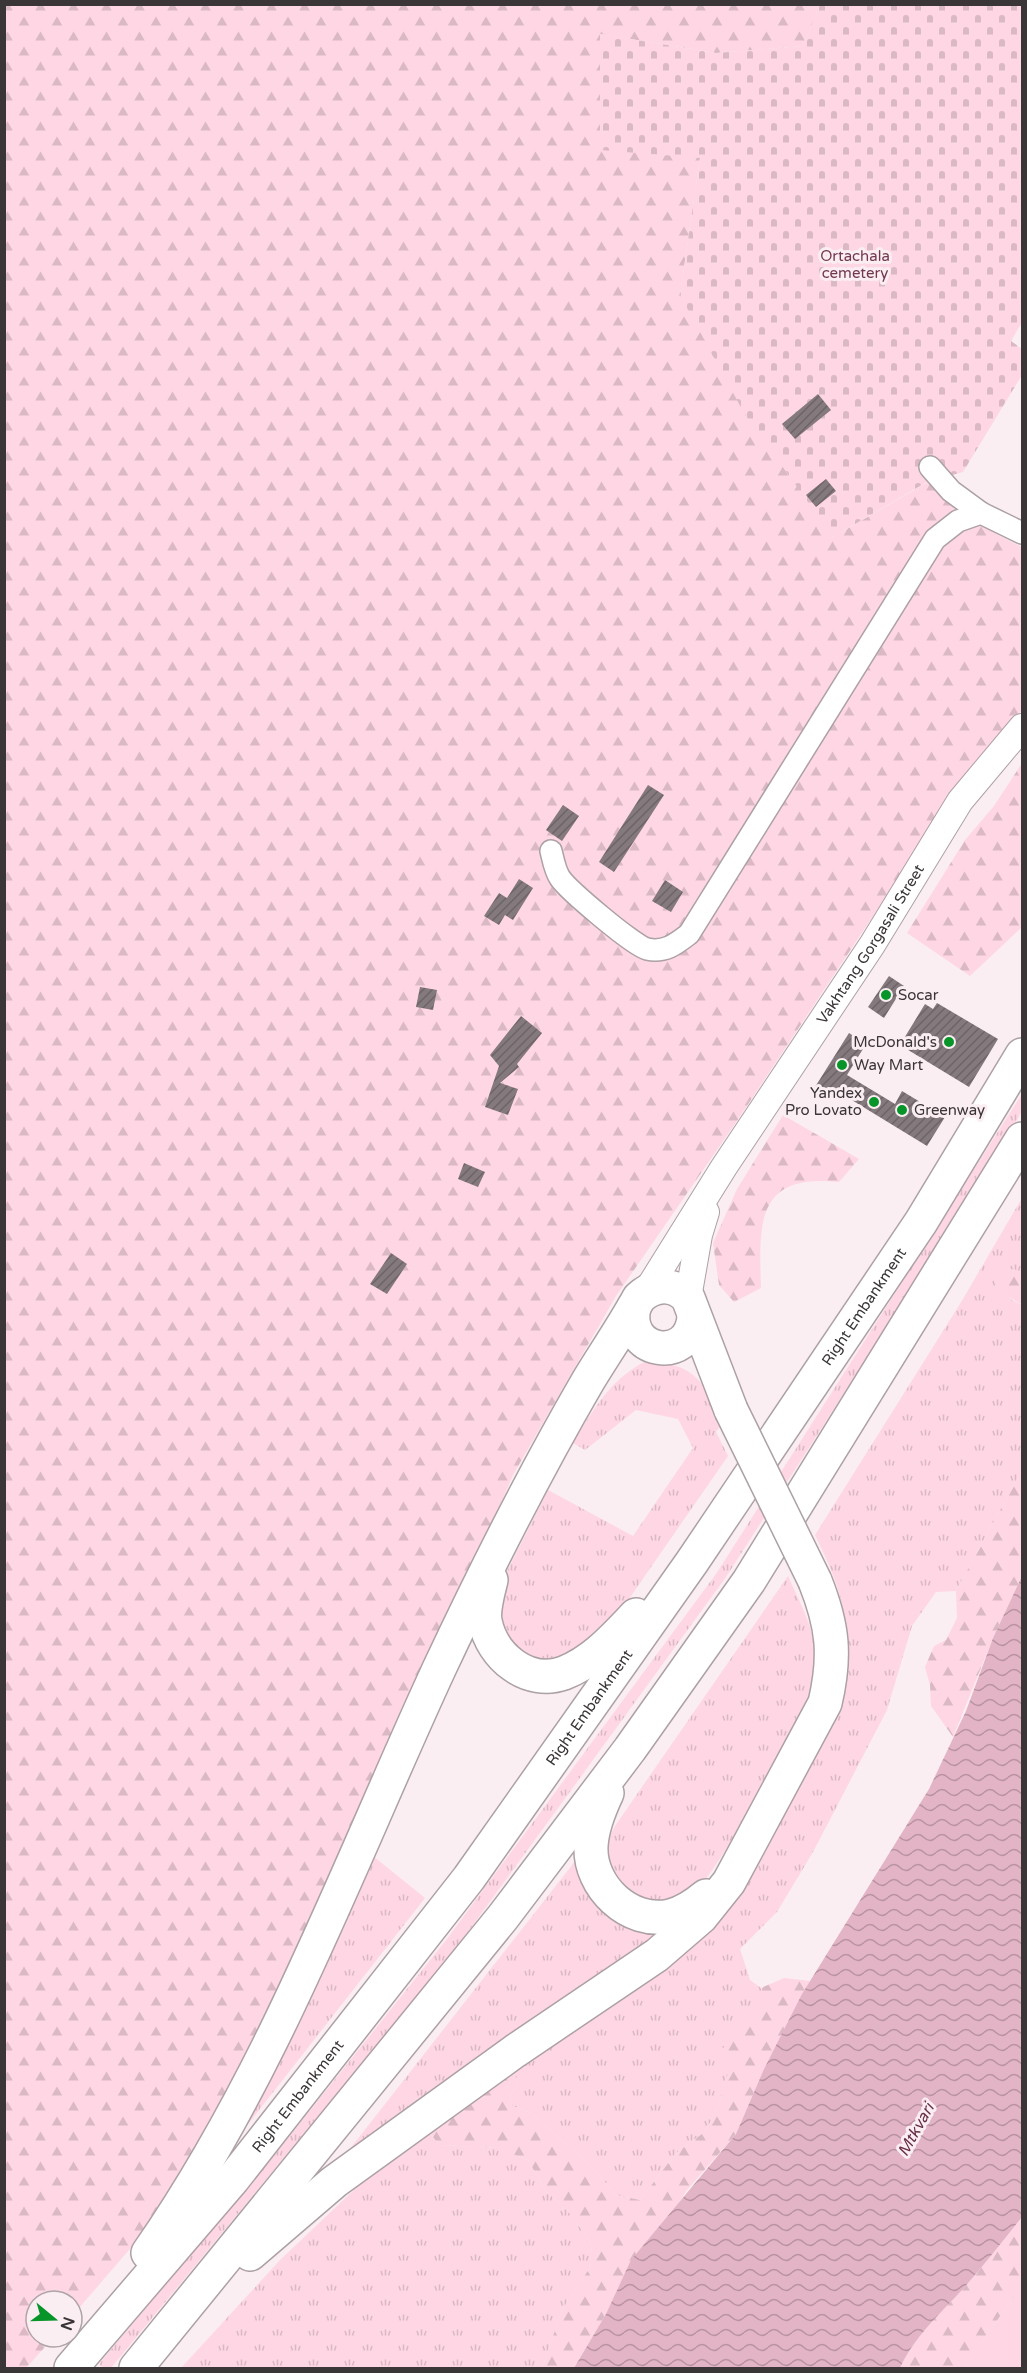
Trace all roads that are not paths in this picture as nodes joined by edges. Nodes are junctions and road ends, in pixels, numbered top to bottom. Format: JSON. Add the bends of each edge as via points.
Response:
{"nodes":[{"id":1,"x":930,"y":467,"type":"dead end"},
{"id":2,"x":981,"y":513,"type":"junction"},
{"id":3,"x":1023,"y":533,"type":"edge"},
{"id":4,"x":1023,"y":727,"type":"edge"},
{"id":5,"x":551,"y":851,"type":"dead end"},
{"id":6,"x":1023,"y":1055,"type":"edge"},
{"id":7,"x":1023,"y":1139,"type":"edge"},
{"id":8,"x":724,"y":1167,"type":"junction"},
{"id":9,"x":640,"y":1299,"type":"junction"},
{"id":10,"x":691,"y":1308,"type":"junction"},
{"id":11,"x":660,"y":1347,"type":"junction"},
{"id":12,"x":588,"y":1382,"type":"junction"},
{"id":13,"x":731,"y":1410,"type":"junction"},
{"id":14,"x":502,"y":1538,"type":"junction"},
{"id":15,"x":692,"y":1562,"type":"junction"},
{"id":16,"x":630,"y":1749,"type":"junction"},
{"id":17,"x":746,"y":1850,"type":"junction"},
{"id":18,"x":107,"y":2324,"type":"junction"},
{"id":19,"x":164,"y":2336,"type":"junction"},
{"id":20,"x":71,"y":2368,"type":"edge"},
{"id":21,"x":136,"y":2368,"type":"edge"}],
"edges":[{"from":1,"to":2,"type":"street","via":[[951,491]]},
{"from":2,"to":3,"type":"street"},
{"from":2,"to":5,"type":"street","via":[[958,521],[935,539],[689,934],[673,947],[645,949],[589,907],[560,878]]},
{"from":4,"to":8,"type":"street","name":"Vakhtang Gorgasali Street","via":[[960,801],[872,945]]},
{"from":6,"to":15,"type":"highway","name":"Right Embankment","via":[[921,1222]]},
{"from":7,"to":16,"type":"highway","via":[[749,1581]]},
{"from":8,"to":9,"type":"street"},
{"from":8,"to":10,"type":"street","via":[[699,1235]]},
{"from":9,"to":10,"type":"highway","via":[[667,1286],[679,1290]]},
{"from":9,"to":11,"type":"highway","via":[[634,1327],[644,1341]]},
{"from":9,"to":12,"type":"highway"},
{"from":10,"to":11,"type":"highway","via":[[686,1338]]},
{"from":10,"to":13,"type":"highway"},
{"from":11,"to":12,"type":"highway","via":[[627,1351]]},
{"from":11,"to":13,"type":"highway","via":[[688,1355],[696,1362]]},
{"from":12,"to":14,"type":"highway"},
{"from":13,"to":17,"type":"highway","bridge":true,"via":[[815,1581],[832,1635],[831,1677],[825,1703]]},
{"from":14,"to":15,"type":"highway","via":[[484,1620],[504,1659],[519,1670],[538,1676],[561,1674],[586,1662]]},
{"from":14,"to":18,"type":"highway","via":[[278,2030],[216,2144],[122,2290]]},
{"from":15,"to":18,"type":"highway","name":"Right Embankment","via":[[469,1878],[233,2179]]},
{"from":16,"to":17,"type":"highway","via":[[597,1813],[591,1847],[596,1876],[611,1899],[636,1914],[668,1917],[691,1908],[707,1895]]},
{"from":16,"to":19,"type":"highway","via":[[502,1917]]},
{"from":17,"to":19,"type":"highway","via":[[729,1882],[701,1917],[657,1955],[515,2051],[334,2182]]},
{"from":18,"to":20,"type":"highway"},
{"from":19,"to":21,"type":"highway"}]}
